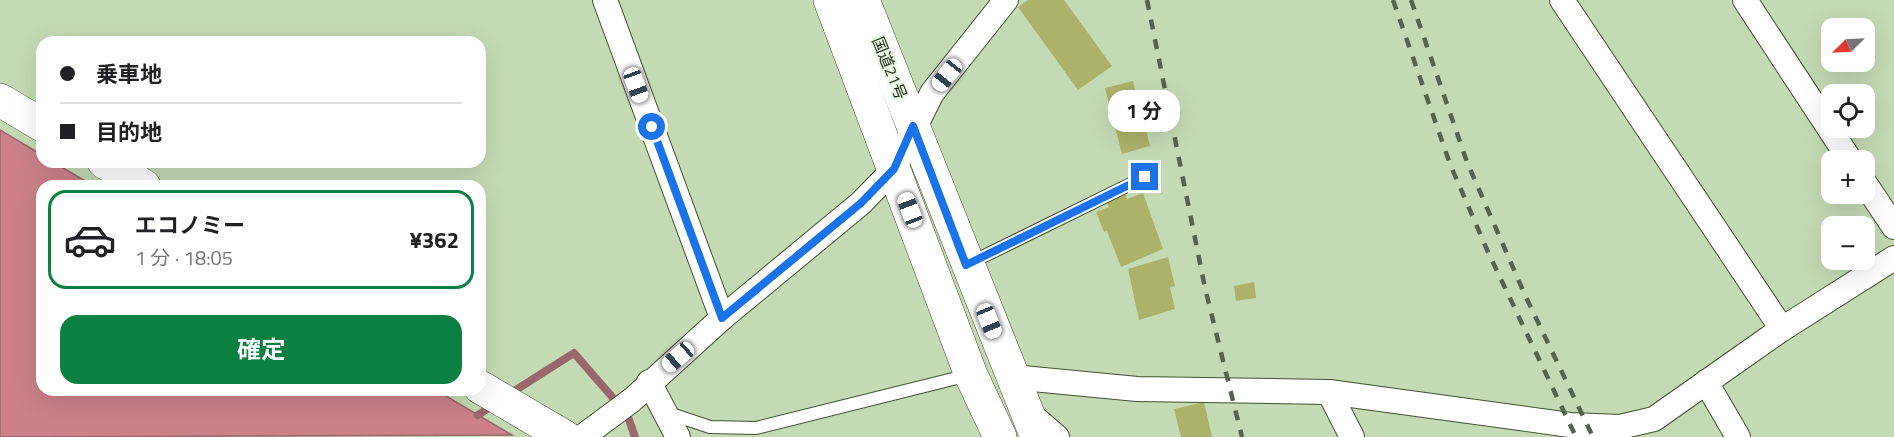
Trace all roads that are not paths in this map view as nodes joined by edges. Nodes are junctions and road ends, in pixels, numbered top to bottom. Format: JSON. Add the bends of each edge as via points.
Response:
{"nodes":[{"id":1,"x":605,"y":0,"type":"edge"},
{"id":2,"x":830,"y":0,"type":"edge"},
{"id":3,"x":863,"y":0,"type":"edge"},
{"id":4,"x":1006,"y":0,"type":"edge"},
{"id":5,"x":1562,"y":0,"type":"edge"},
{"id":6,"x":1745,"y":0,"type":"edge"},
{"id":7,"x":0,"y":100,"type":"edge"},
{"id":8,"x":36,"y":121,"type":"edge"},
{"id":9,"x":913,"y":126,"type":"junction"},
{"id":10,"x":1844,"y":150,"type":"edge"},
{"id":11,"x":114,"y":168,"type":"edge"},
{"id":12,"x":894,"y":169,"type":"junction"},
{"id":13,"x":1145,"y":177,"type":"dead end"},
{"id":14,"x":134,"y":180,"type":"edge"},
{"id":15,"x":1875,"y":198,"type":"edge"},
{"id":16,"x":1894,"y":227,"type":"edge"},
{"id":17,"x":1894,"y":258,"type":"edge"},
{"id":18,"x":966,"y":265,"type":"junction"},
{"id":19,"x":722,"y":318,"type":"junction"},
{"id":20,"x":1782,"y":329,"type":"junction"},
{"id":21,"x":971,"y":375,"type":"junction"},
{"id":22,"x":1012,"y":377,"type":"junction"},
{"id":23,"x":649,"y":382,"type":"junction"},
{"id":24,"x":1706,"y":382,"type":"junction"},
{"id":25,"x":486,"y":390,"type":"edge"},
{"id":26,"x":1329,"y":392,"type":"junction"},
{"id":27,"x":666,"y":413,"type":"junction"},
{"id":28,"x":1032,"y":424,"type":"edge"},
{"id":29,"x":591,"y":431,"type":"edge"},
{"id":30,"x":998,"y":435,"type":"edge"},
{"id":31,"x":565,"y":437,"type":"edge"},
{"id":32,"x":678,"y":437,"type":"edge"},
{"id":33,"x":1057,"y":437,"type":"edge"},
{"id":34,"x":1352,"y":437,"type":"edge"},
{"id":35,"x":1738,"y":437,"type":"edge"}],
"edges":[{"from":1,"to":19,"type":"street"},
{"from":2,"to":12,"type":"main road","name":"国道21号"},
{"from":3,"to":9,"type":"main road","name":"国道21号"},
{"from":4,"to":9,"type":"street","via":[[932,93]]},
{"from":5,"to":20,"type":"street"},
{"from":6,"to":10,"type":"street"},
{"from":7,"to":8,"type":"main road"},
{"from":9,"to":12,"type":"street"},
{"from":9,"to":18,"type":"main road","name":"国道21号"},
{"from":11,"to":14,"type":"main road"},
{"from":12,"to":19,"type":"street","via":[[861,203]]},
{"from":12,"to":21,"type":"main road","name":"国道21号"},
{"from":13,"to":18,"type":"lane"},
{"from":15,"to":16,"type":"street"},
{"from":17,"to":20,"type":"street"},
{"from":18,"to":22,"type":"main road","name":"国道21号"},
{"from":19,"to":23,"type":"street"},
{"from":20,"to":24,"type":"street"},
{"from":21,"to":27,"type":"lane","via":[[756,428],[710,427]]},
{"from":21,"to":30,"type":"main road","name":"国道21号"},
{"from":22,"to":26,"type":"street","via":[[1137,389]]},
{"from":22,"to":28,"type":"main road","name":"国道21号"},
{"from":23,"to":27,"type":"street"},
{"from":23,"to":29,"type":"street"},
{"from":24,"to":26,"type":"street","via":[[1654,419],[1620,427],[1579,426]]},
{"from":24,"to":35,"type":"street"},
{"from":25,"to":31,"type":"main road"},
{"from":26,"to":34,"type":"street"},
{"from":27,"to":32,"type":"street"},
{"from":28,"to":33,"type":"street"}]}
